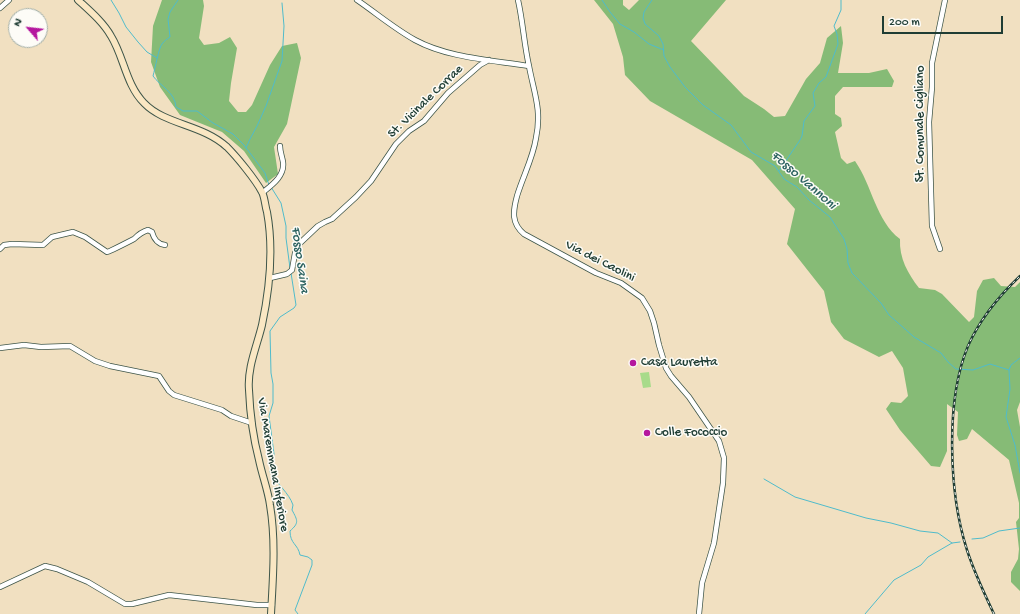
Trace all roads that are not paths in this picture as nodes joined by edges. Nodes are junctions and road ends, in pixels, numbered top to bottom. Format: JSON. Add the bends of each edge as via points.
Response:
{"nodes":[{"id":1,"x":9,"y":0,"type":"edge"},
{"id":2,"x":78,"y":0,"type":"edge"},
{"id":3,"x":357,"y":0,"type":"edge"},
{"id":4,"x":518,"y":0,"type":"edge"},
{"id":5,"x":945,"y":0,"type":"edge"},
{"id":6,"x":0,"y":8,"type":"edge"},
{"id":7,"x":489,"y":60,"type":"junction"},
{"id":8,"x":529,"y":66,"type":"junction"},
{"id":9,"x":280,"y":146,"type":"dead end"},
{"id":10,"x":262,"y":193,"type":"junction"},
{"id":11,"x":165,"y":245,"type":"dead end"},
{"id":12,"x":0,"y":249,"type":"edge"},
{"id":13,"x":940,"y":249,"type":"dead end"},
{"id":14,"x":270,"y":278,"type":"junction"},
{"id":15,"x":0,"y":348,"type":"edge"},
{"id":16,"x":252,"y":423,"type":"junction"},
{"id":17,"x":0,"y":587,"type":"edge"},
{"id":18,"x":272,"y":605,"type":"junction"},
{"id":19,"x":271,"y":614,"type":"edge"},
{"id":20,"x":699,"y":614,"type":"edge"}],
"edges":[{"from":1,"to":6,"type":"street"},
{"from":2,"to":10,"type":"main road","name":"Via Maremmana Inferiore","via":[[111,36],[131,84],[144,103],[155,112],[219,140],[229,149]]},
{"from":3,"to":7,"type":"street","via":[[415,40],[450,53]]},
{"from":4,"to":8,"type":"street","name":"Via dei Caolini"},
{"from":5,"to":13,"type":"street","name":"St. Comunale Cigliano","via":[[932,63],[929,122],[932,226]]},
{"from":7,"to":8,"type":"street"},
{"from":7,"to":14,"type":"street","name":"St. Vicinale Corrae","via":[[448,93],[428,118],[396,144],[371,181],[356,197],[299,244],[292,270]]},
{"from":8,"to":20,"type":"street","name":"Via dei Caolini","via":[[539,110],[538,122],[532,160],[516,202],[515,224],[524,234],[596,273],[621,283],[642,298],[650,311],[666,368],[714,432],[722,449],[723,483],[714,542],[702,583]]},
{"from":9,"to":10,"type":"street","via":[[283,169],[277,181]]},
{"from":10,"to":14,"type":"main road","name":"Via Maremmana Inferiore","via":[[270,232]]},
{"from":11,"to":12,"type":"street","via":[[160,245],[148,230],[111,252],[73,232],[52,238],[43,245],[12,244]]},
{"from":14,"to":16,"type":"main road","name":"Via Maremmana Inferiore","via":[[249,376]]},
{"from":15,"to":16,"type":"street","via":[[24,345],[70,346],[95,361],[159,376],[174,395],[222,410]]},
{"from":16,"to":18,"type":"main road","name":"Via Maremmana Inferiore","via":[[270,502],[274,532]]},
{"from":17,"to":18,"type":"street","via":[[45,566],[88,582],[128,604],[169,595]]},
{"from":18,"to":19,"type":"main road","name":"Via Maremmana Inferiore"}]}
